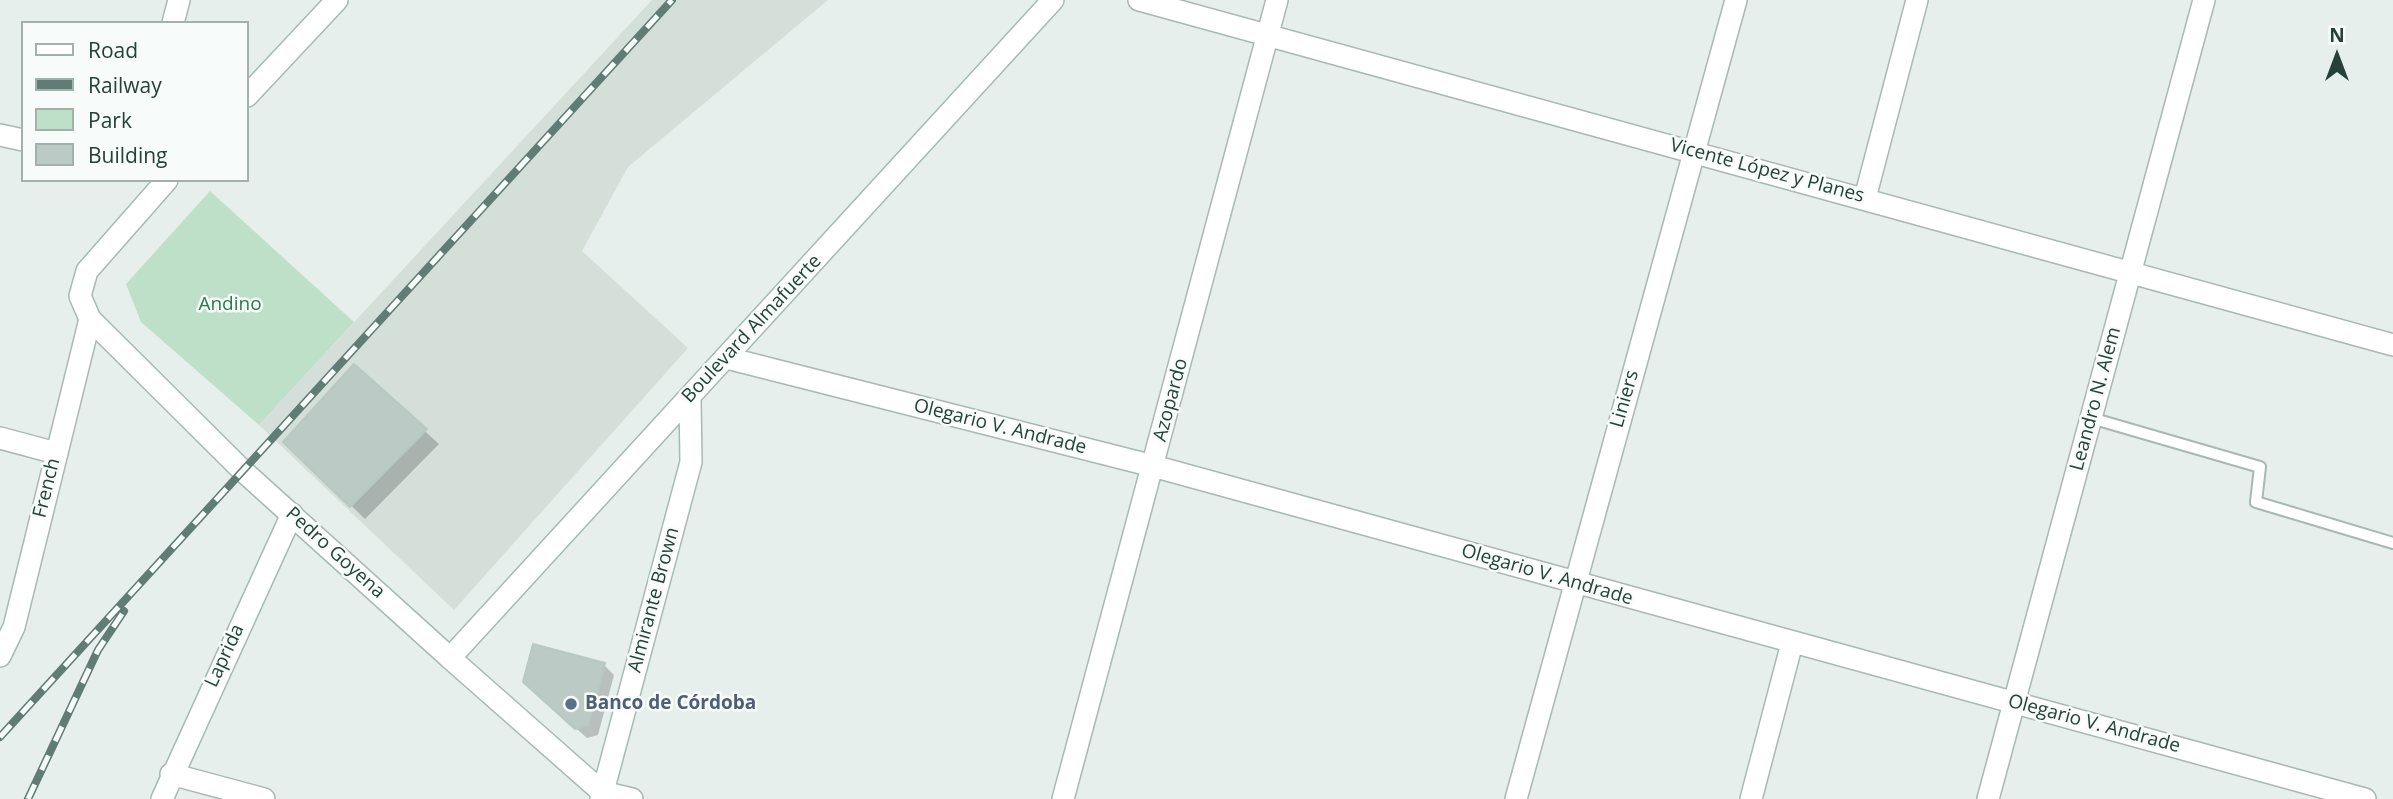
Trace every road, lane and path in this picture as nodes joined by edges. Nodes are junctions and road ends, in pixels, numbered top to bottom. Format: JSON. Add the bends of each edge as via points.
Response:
{"nodes":[{"id":1,"x":179,"y":0,"type":"edge"},
{"id":2,"x":337,"y":0,"type":"edge"},
{"id":3,"x":1053,"y":0,"type":"edge"},
{"id":4,"x":1139,"y":0,"type":"edge"},
{"id":5,"x":1277,"y":0,"type":"edge"},
{"id":6,"x":1736,"y":0,"type":"edge"},
{"id":7,"x":1917,"y":0,"type":"edge"},
{"id":8,"x":2204,"y":0,"type":"edge"},
{"id":9,"x":174,"y":21,"type":"edge"},
{"id":10,"x":1268,"y":36,"type":"junction"},
{"id":11,"x":248,"y":95,"type":"edge"},
{"id":12,"x":0,"y":135,"type":"edge"},
{"id":13,"x":21,"y":140,"type":"edge"},
{"id":14,"x":1696,"y":152,"type":"junction"},
{"id":15,"x":158,"y":183,"type":"edge"},
{"id":16,"x":1865,"y":198,"type":"junction"},
{"id":17,"x":2130,"y":272,"type":"junction"},
{"id":18,"x":90,"y":319,"type":"junction"},
{"id":19,"x":2393,"y":345,"type":"edge"},
{"id":20,"x":727,"y":358,"type":"junction"},
{"id":21,"x":690,"y":398,"type":"junction"},
{"id":22,"x":2091,"y":418,"type":"junction"},
{"id":23,"x":0,"y":438,"type":"edge"},
{"id":24,"x":56,"y":453,"type":"junction"},
{"id":25,"x":1153,"y":466,"type":"junction"},
{"id":26,"x":292,"y":514,"type":"junction"},
{"id":27,"x":2393,"y":543,"type":"edge"},
{"id":28,"x":1573,"y":581,"type":"junction"},
{"id":29,"x":1792,"y":643,"type":"junction"},
{"id":30,"x":0,"y":656,"type":"edge"},
{"id":31,"x":450,"y":658,"type":"junction"},
{"id":32,"x":2015,"y":703,"type":"junction"},
{"id":33,"x":171,"y":774,"type":"junction"},
{"id":34,"x":602,"y":795,"type":"edge"},
{"id":35,"x":162,"y":799,"type":"edge"},
{"id":36,"x":264,"y":799,"type":"edge"},
{"id":37,"x":632,"y":799,"type":"edge"},
{"id":38,"x":1063,"y":799,"type":"edge"},
{"id":39,"x":1516,"y":799,"type":"edge"},
{"id":40,"x":1751,"y":799,"type":"edge"},
{"id":41,"x":1988,"y":799,"type":"edge"},
{"id":42,"x":2365,"y":799,"type":"edge"}],
"edges":[{"from":1,"to":9,"type":"street"},
{"from":2,"to":11,"type":"street"},
{"from":3,"to":20,"type":"street","name":"Boulevard Almafuerte"},
{"from":4,"to":10,"type":"street","name":"Vicente López y Planes"},
{"from":5,"to":10,"type":"street","name":"Azopardo"},
{"from":6,"to":14,"type":"street","name":"Liniers"},
{"from":7,"to":16,"type":"street"},
{"from":8,"to":17,"type":"street","name":"Leandro N. Alem"},
{"from":10,"to":14,"type":"street","name":"Vicente López y Planes"},
{"from":10,"to":25,"type":"street","name":"Azopardo"},
{"from":12,"to":13,"type":"street"},
{"from":14,"to":16,"type":"street","name":"Vicente López y Planes"},
{"from":14,"to":28,"type":"street","name":"Liniers"},
{"from":15,"to":18,"type":"street","via":[[87,271],[80,296]]},
{"from":16,"to":17,"type":"street","name":"Vicente López y Planes"},
{"from":17,"to":19,"type":"street","name":"Vicente López y Planes"},
{"from":17,"to":22,"type":"street","name":"Leandro N. Alem"},
{"from":18,"to":24,"type":"street","name":"French"},
{"from":18,"to":26,"type":"street","name":"Pedro Goyena"},
{"from":20,"to":21,"type":"street","name":"Boulevard Almafuerte"},
{"from":20,"to":25,"type":"street","name":"Olegario V. Andrade"},
{"from":21,"to":31,"type":"street","name":"Boulevard Almafuerte"},
{"from":21,"to":34,"type":"street","name":"Almirante Brown","via":[[691,461]]},
{"from":22,"to":27,"type":"lane","via":[[2260,467],[2256,502]]},
{"from":22,"to":32,"type":"street","name":"Leandro N. Alem"},
{"from":23,"to":24,"type":"street"},
{"from":24,"to":30,"type":"street","name":"French","via":[[14,626]]},
{"from":25,"to":28,"type":"street","name":"Olegario V. Andrade"},
{"from":25,"to":38,"type":"street","name":"Azopardo"},
{"from":26,"to":31,"type":"street","name":"Pedro Goyena"},
{"from":26,"to":33,"type":"street","name":"Laprida"},
{"from":28,"to":29,"type":"street","name":"Olegario V. Andrade"},
{"from":28,"to":39,"type":"street","name":"Liniers"},
{"from":29,"to":32,"type":"street","name":"Olegario V. Andrade"},
{"from":29,"to":40,"type":"street"},
{"from":31,"to":34,"type":"street","name":"Pedro Goyena"},
{"from":32,"to":41,"type":"street","name":"Leandro N. Alem"},
{"from":32,"to":42,"type":"street","name":"Olegario V. Andrade"},
{"from":33,"to":35,"type":"street","name":"Laprida"},
{"from":33,"to":36,"type":"street"},
{"from":34,"to":37,"type":"street","name":"Pedro Goyena"}]}
